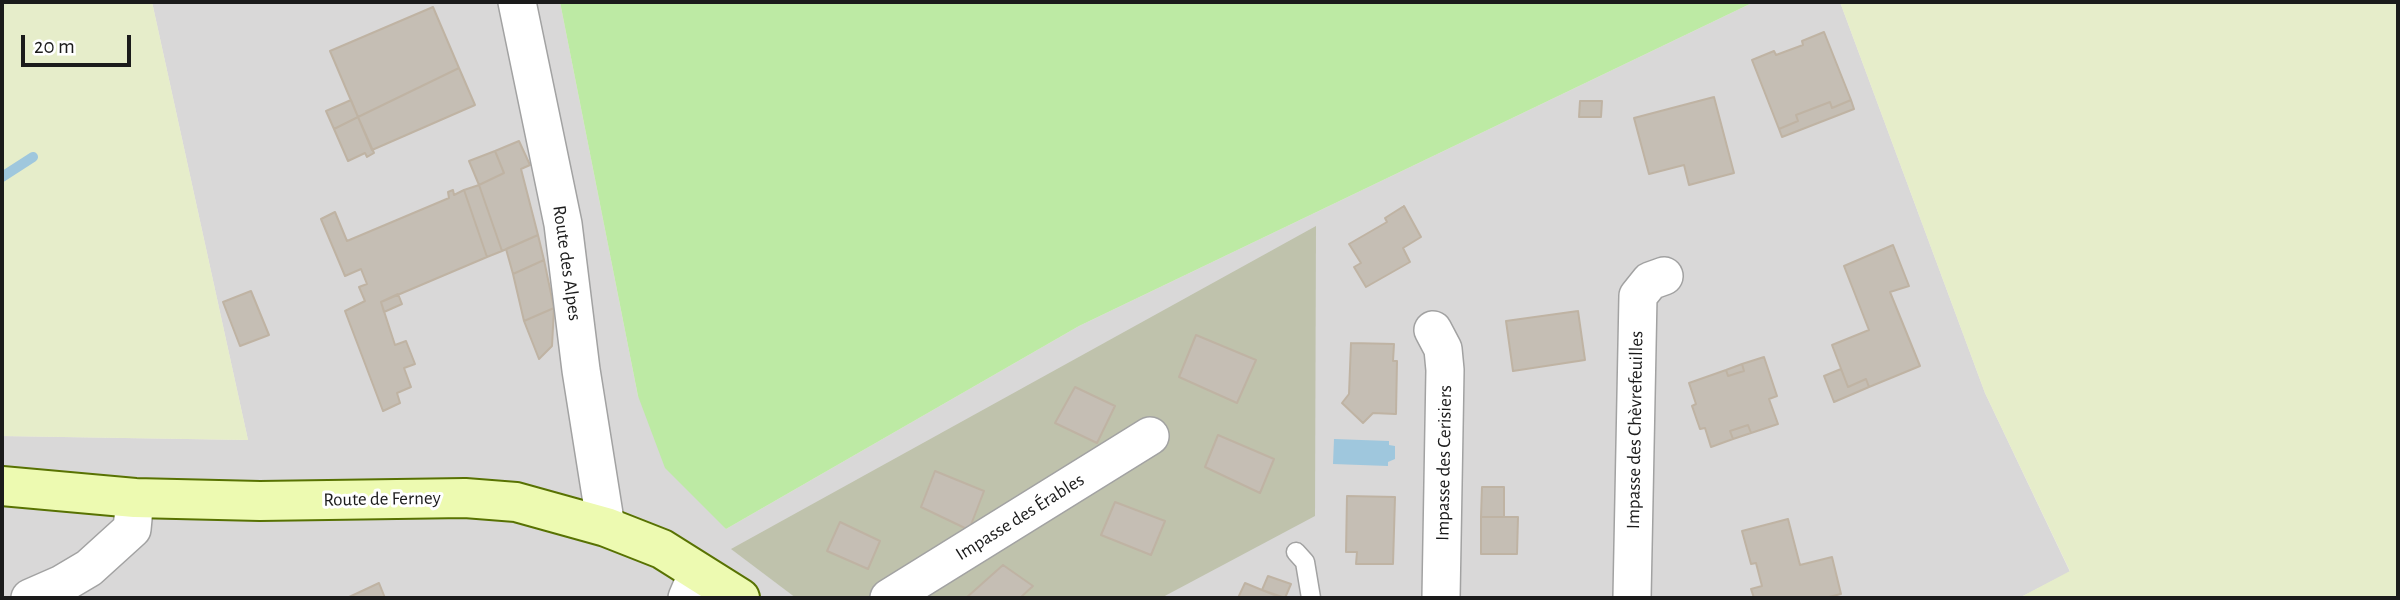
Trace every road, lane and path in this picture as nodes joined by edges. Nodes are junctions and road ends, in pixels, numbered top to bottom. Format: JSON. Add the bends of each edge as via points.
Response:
{"nodes":[{"id":1,"x":517,"y":2,"type":"edge"},
{"id":2,"x":1664,"y":276,"type":"dead end"},
{"id":3,"x":1433,"y":330,"type":"dead end"},
{"id":4,"x":1150,"y":436,"type":"dead end"},
{"id":5,"x":1466,"y":452,"type":"dead end"},
{"id":6,"x":2,"y":486,"type":"edge"},
{"id":7,"x":135,"y":498,"type":"junction"},
{"id":8,"x":606,"y":527,"type":"junction"},
{"id":9,"x":1296,"y":552,"type":"dead end"},
{"id":10,"x":692,"y":585,"type":"edge"},
{"id":11,"x":30,"y":598,"type":"edge"},
{"id":12,"x":740,"y":598,"type":"edge"},
{"id":13,"x":889,"y":598,"type":"edge"},
{"id":14,"x":1311,"y":598,"type":"edge"},
{"id":15,"x":1441,"y":598,"type":"edge"},
{"id":16,"x":1465,"y":598,"type":"edge"},
{"id":17,"x":1632,"y":598,"type":"edge"}],
"edges":[{"from":1,"to":8,"type":"street","name":"Route des Alpes","via":[[563,224]]},
{"from":2,"to":17,"type":"street","name":"Impasse des Chèvrefeuilles","via":[[1650,281],[1638,296]]},
{"from":3,"to":15,"type":"street","name":"Impasse des Cerisiers","via":[[1443,349],[1445,370]]},
{"from":4,"to":13,"type":"street","name":"Impasse des Érables"},
{"from":5,"to":16,"type":"street"},
{"from":6,"to":7,"type":"main road","name":"Route de Ferney"},
{"from":7,"to":8,"type":"main road","name":"Route de Ferney","via":[[465,498],[516,502]]},
{"from":7,"to":11,"type":"street","via":[[132,529],[89,568]]},
{"from":8,"to":10,"type":"main road","name":"Route de Ferney","via":[[662,549]]},
{"from":9,"to":14,"type":"lane","via":[[1305,562]]},
{"from":10,"to":12,"type":"main road","name":"Route de Ferney"}]}
